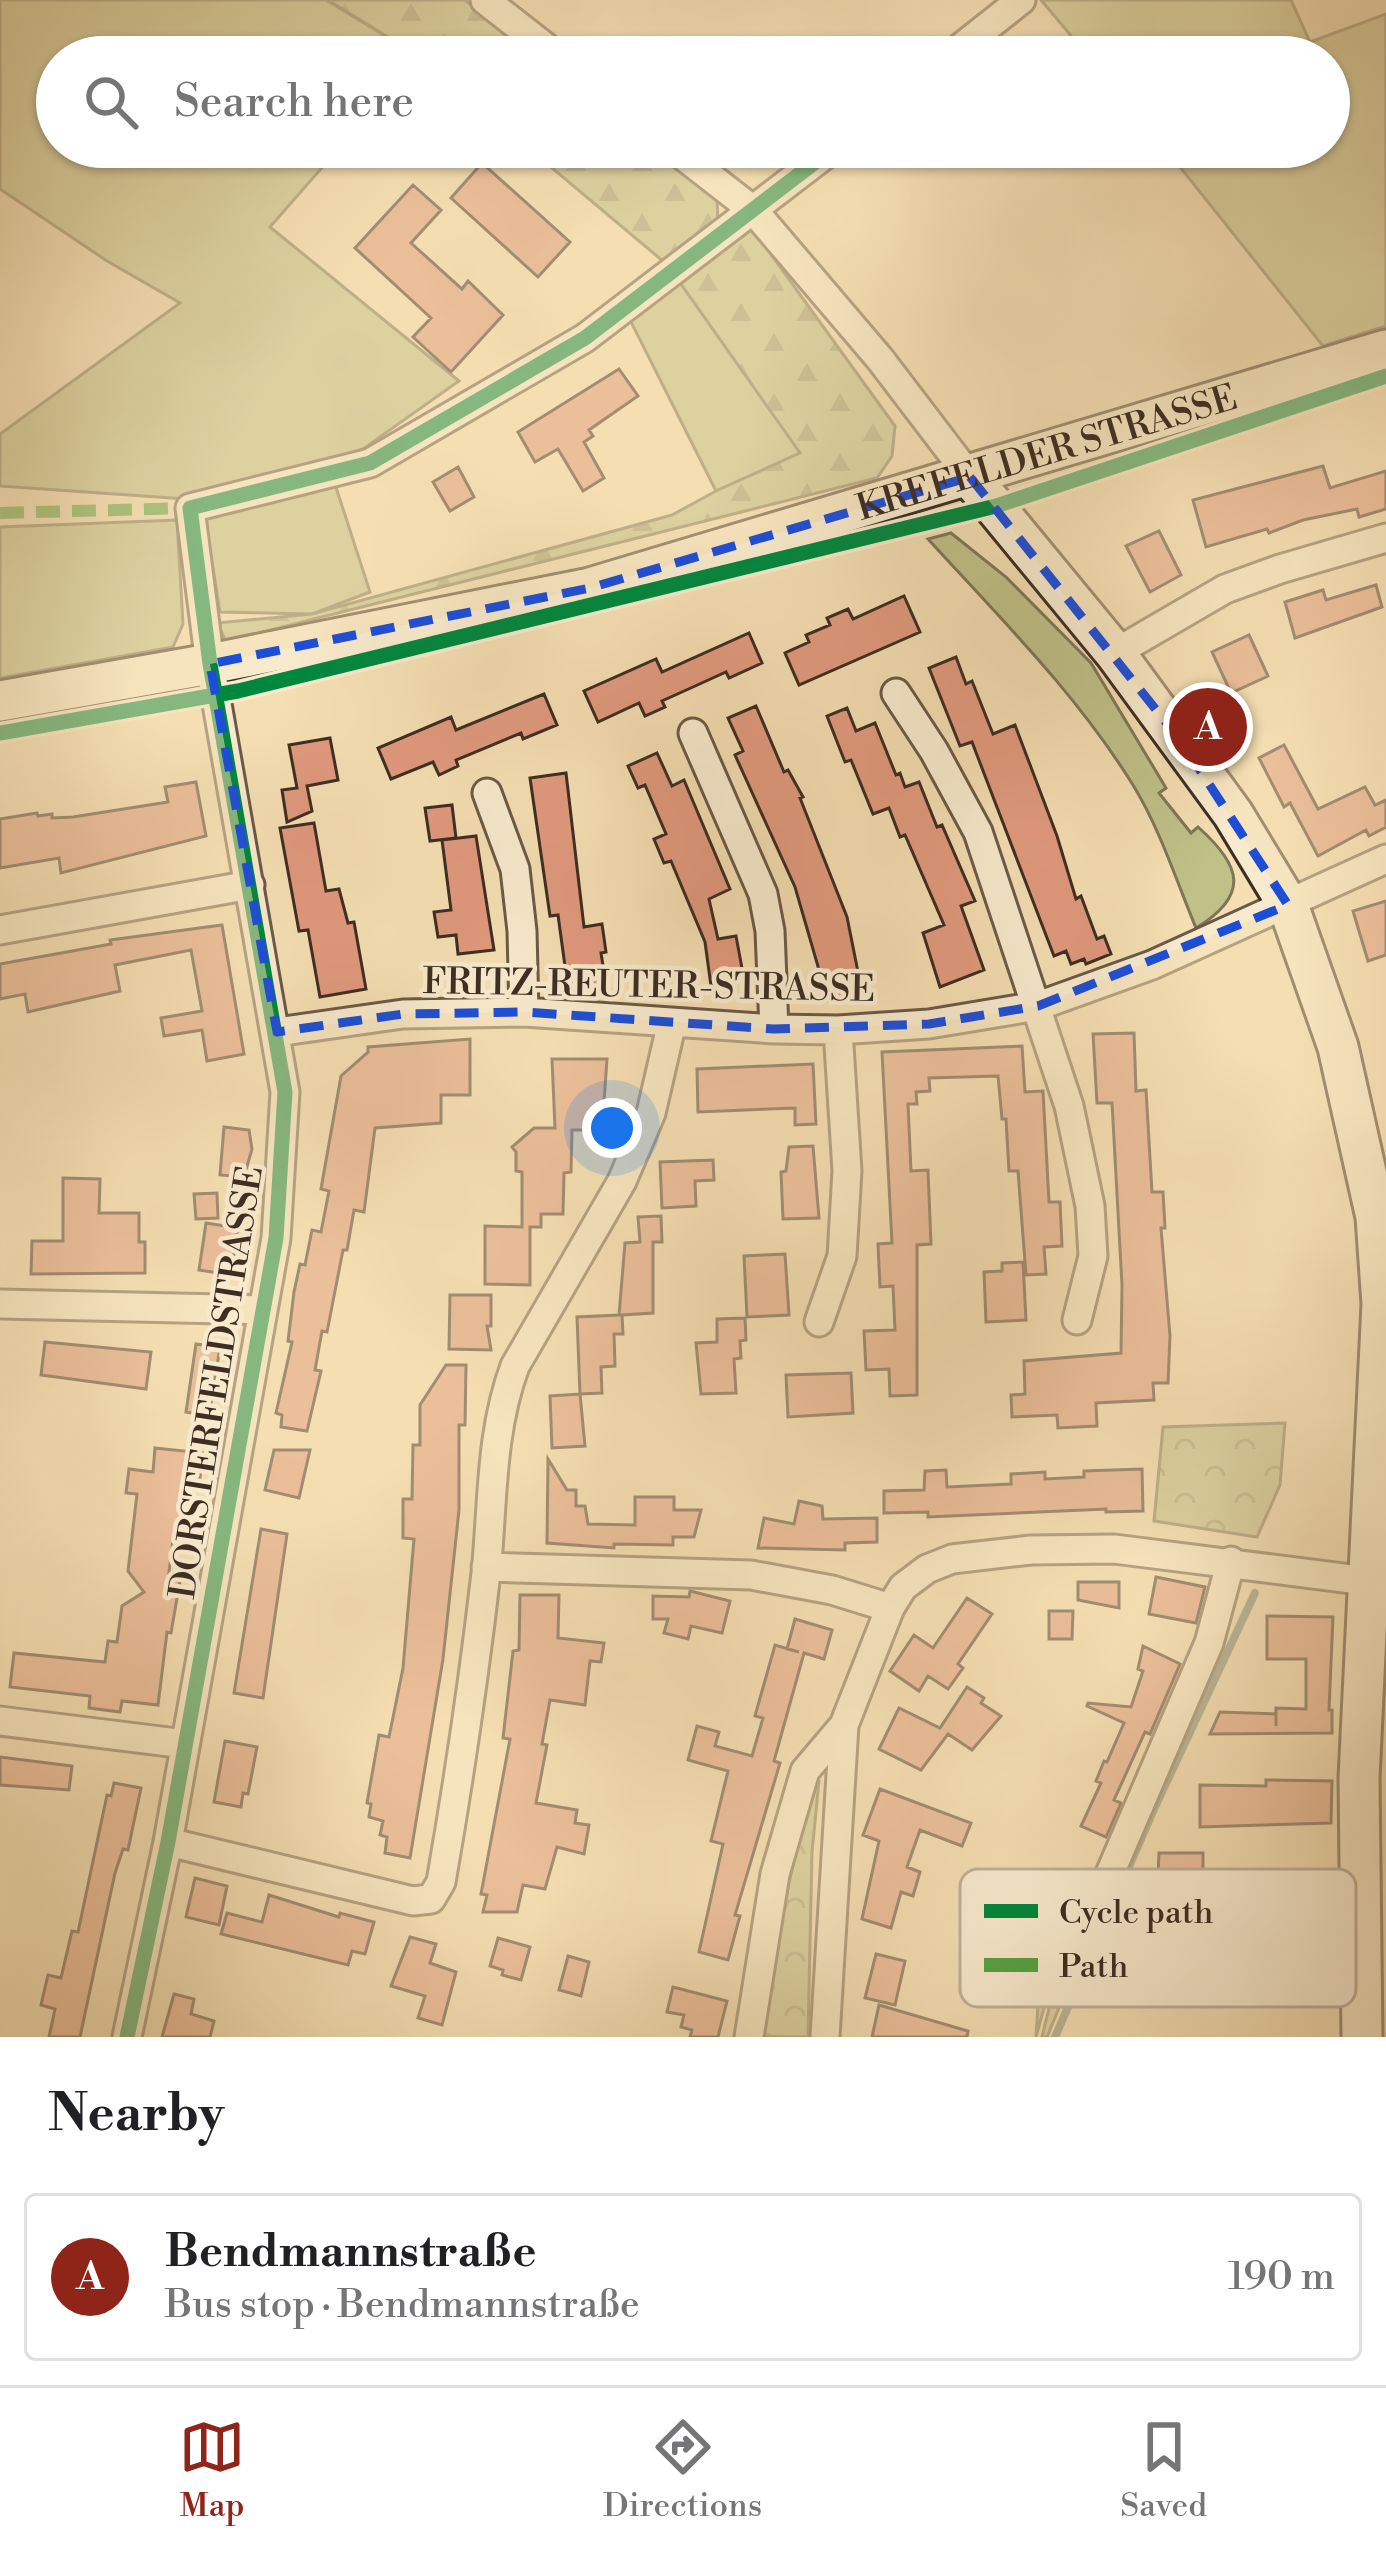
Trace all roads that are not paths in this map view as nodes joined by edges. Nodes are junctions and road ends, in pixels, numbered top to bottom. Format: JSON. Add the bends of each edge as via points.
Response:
{"nodes":[{"id":1,"x":485,"y":0,"type":"edge"},
{"id":2,"x":1021,"y":0,"type":"edge"},
{"id":3,"x":531,"y":36,"type":"edge"},
{"id":4,"x":976,"y":36,"type":"edge"},
{"id":5,"x":699,"y":168,"type":"edge"},
{"id":6,"x":808,"y":168,"type":"edge"},
{"id":7,"x":754,"y":211,"type":"junction"},
{"id":8,"x":1386,"y":350,"type":"edge"},
{"id":9,"x":970,"y":477,"type":"junction"},
{"id":10,"x":1386,"y":538,"type":"edge"},
{"id":11,"x":1115,"y":652,"type":"junction"},
{"id":12,"x":210,"y":664,"type":"junction"},
{"id":13,"x":896,"y":693,"type":"dead end"},
{"id":14,"x":0,"y":701,"type":"edge"},
{"id":15,"x":693,"y":734,"type":"dead end"},
{"id":16,"x":487,"y":793,"type":"dead end"},
{"id":17,"x":1386,"y":859,"type":"edge"},
{"id":18,"x":250,"y":885,"type":"junction"},
{"id":19,"x":1288,"y":904,"type":"junction"},
{"id":20,"x":0,"y":930,"type":"edge"},
{"id":21,"x":1038,"y":1006,"type":"junction"},
{"id":22,"x":524,"y":1012,"type":"junction"},
{"id":23,"x":672,"y":1022,"type":"junction"},
{"id":24,"x":774,"y":1029,"type":"junction"},
{"id":25,"x":838,"y":1030,"type":"junction"},
{"id":26,"x":277,"y":1032,"type":"junction"},
{"id":27,"x":1376,"y":1183,"type":"edge"},
{"id":28,"x":0,"y":1304,"type":"edge"},
{"id":29,"x":262,"y":1310,"type":"junction"},
{"id":30,"x":1077,"y":1320,"type":"dead end"},
{"id":31,"x":819,"y":1322,"type":"dead end"},
{"id":32,"x":1231,"y":1561,"type":"junction"},
{"id":33,"x":486,"y":1567,"type":"junction"},
{"id":34,"x":1367,"y":1581,"type":"junction"},
{"id":35,"x":890,"y":1609,"type":"junction"},
{"id":36,"x":0,"y":1720,"type":"edge"},
{"id":37,"x":844,"y":1725,"type":"junction"},
{"id":38,"x":185,"y":1744,"type":"junction"},
{"id":39,"x":168,"y":1842,"type":"junction"},
{"id":40,"x":1112,"y":1869,"type":"edge"},
{"id":41,"x":127,"y":2037,"type":"edge"},
{"id":42,"x":749,"y":2037,"type":"edge"},
{"id":43,"x":824,"y":2037,"type":"edge"},
{"id":44,"x":1362,"y":2037,"type":"edge"}],
"edges":[{"from":1,"to":3,"type":"street"},
{"from":2,"to":4,"type":"street"},
{"from":5,"to":7,"type":"street"},
{"from":6,"to":7,"type":"street"},
{"from":7,"to":9,"type":"street"},
{"from":7,"to":12,"type":"street","name":"DORSTERFELDSTRASSE","via":[[585,338],[370,463],[190,508]]},
{"from":8,"to":9,"type":"street","name":"KREFELDER STRASSE"},
{"from":9,"to":11,"type":"street"},
{"from":9,"to":12,"type":"street","name":"KREFELDER STRASSE","via":[[590,588]]},
{"from":10,"to":11,"type":"street","via":[[1226,589]]},
{"from":11,"to":19,"type":"street"},
{"from":12,"to":14,"type":"street","name":"KREFELDER STRASSE"},
{"from":12,"to":18,"type":"street","name":"DORSTERFELDSTRASSE"},
{"from":13,"to":21,"type":"street","via":[[978,832]]},
{"from":15,"to":24,"type":"street","via":[[763,894]]},
{"from":16,"to":22,"type":"street","via":[[515,868]]},
{"from":17,"to":19,"type":"street","name":"FRITZ-REUTER-STRASSE"},
{"from":18,"to":20,"type":"street"},
{"from":18,"to":26,"type":"street","name":"DORSTERFELDSTRASSE"},
{"from":19,"to":21,"type":"street","name":"FRITZ-REUTER-STRASSE"},
{"from":19,"to":27,"type":"street"},
{"from":21,"to":25,"type":"street","name":"FRITZ-REUTER-STRASSE"},
{"from":21,"to":30,"type":"street","via":[[1090,1207],[1093,1256]]},
{"from":22,"to":23,"type":"street","name":"FRITZ-REUTER-STRASSE"},
{"from":22,"to":26,"type":"street","name":"FRITZ-REUTER-STRASSE","via":[[403,1014]]},
{"from":23,"to":24,"type":"street","name":"FRITZ-REUTER-STRASSE"},
{"from":23,"to":33,"type":"street","via":[[651,1113],[622,1181],[504,1396]]},
{"from":24,"to":25,"type":"street","name":"FRITZ-REUTER-STRASSE"},
{"from":25,"to":31,"type":"street","via":[[847,1171],[842,1256]]},
{"from":26,"to":29,"type":"street","name":"DORSTERFELDSTRASSE","via":[[282,1168]]},
{"from":27,"to":34,"type":"street","via":[[1382,1377]]},
{"from":28,"to":29,"type":"street"},
{"from":29,"to":38,"type":"street","name":"DORSTERFELDSTRASSE"},
{"from":32,"to":34,"type":"street"},
{"from":32,"to":35,"type":"street","via":[[1114,1549],[952,1559],[903,1587]]},
{"from":32,"to":40,"type":"street","via":[[1209,1643]]},
{"from":33,"to":35,"type":"street","via":[[751,1575]]},
{"from":33,"to":39,"type":"street","via":[[442,1882],[431,1899]]},
{"from":34,"to":44,"type":"street"},
{"from":35,"to":37,"type":"street"},
{"from":36,"to":38,"type":"street"},
{"from":37,"to":42,"type":"street","via":[[805,1771],[775,1874]]},
{"from":37,"to":43,"type":"street"},
{"from":38,"to":39,"type":"street","name":"DORSTERFELDSTRASSE"},
{"from":39,"to":41,"type":"street","name":"DORSTERFELDSTRASSE"}]}
